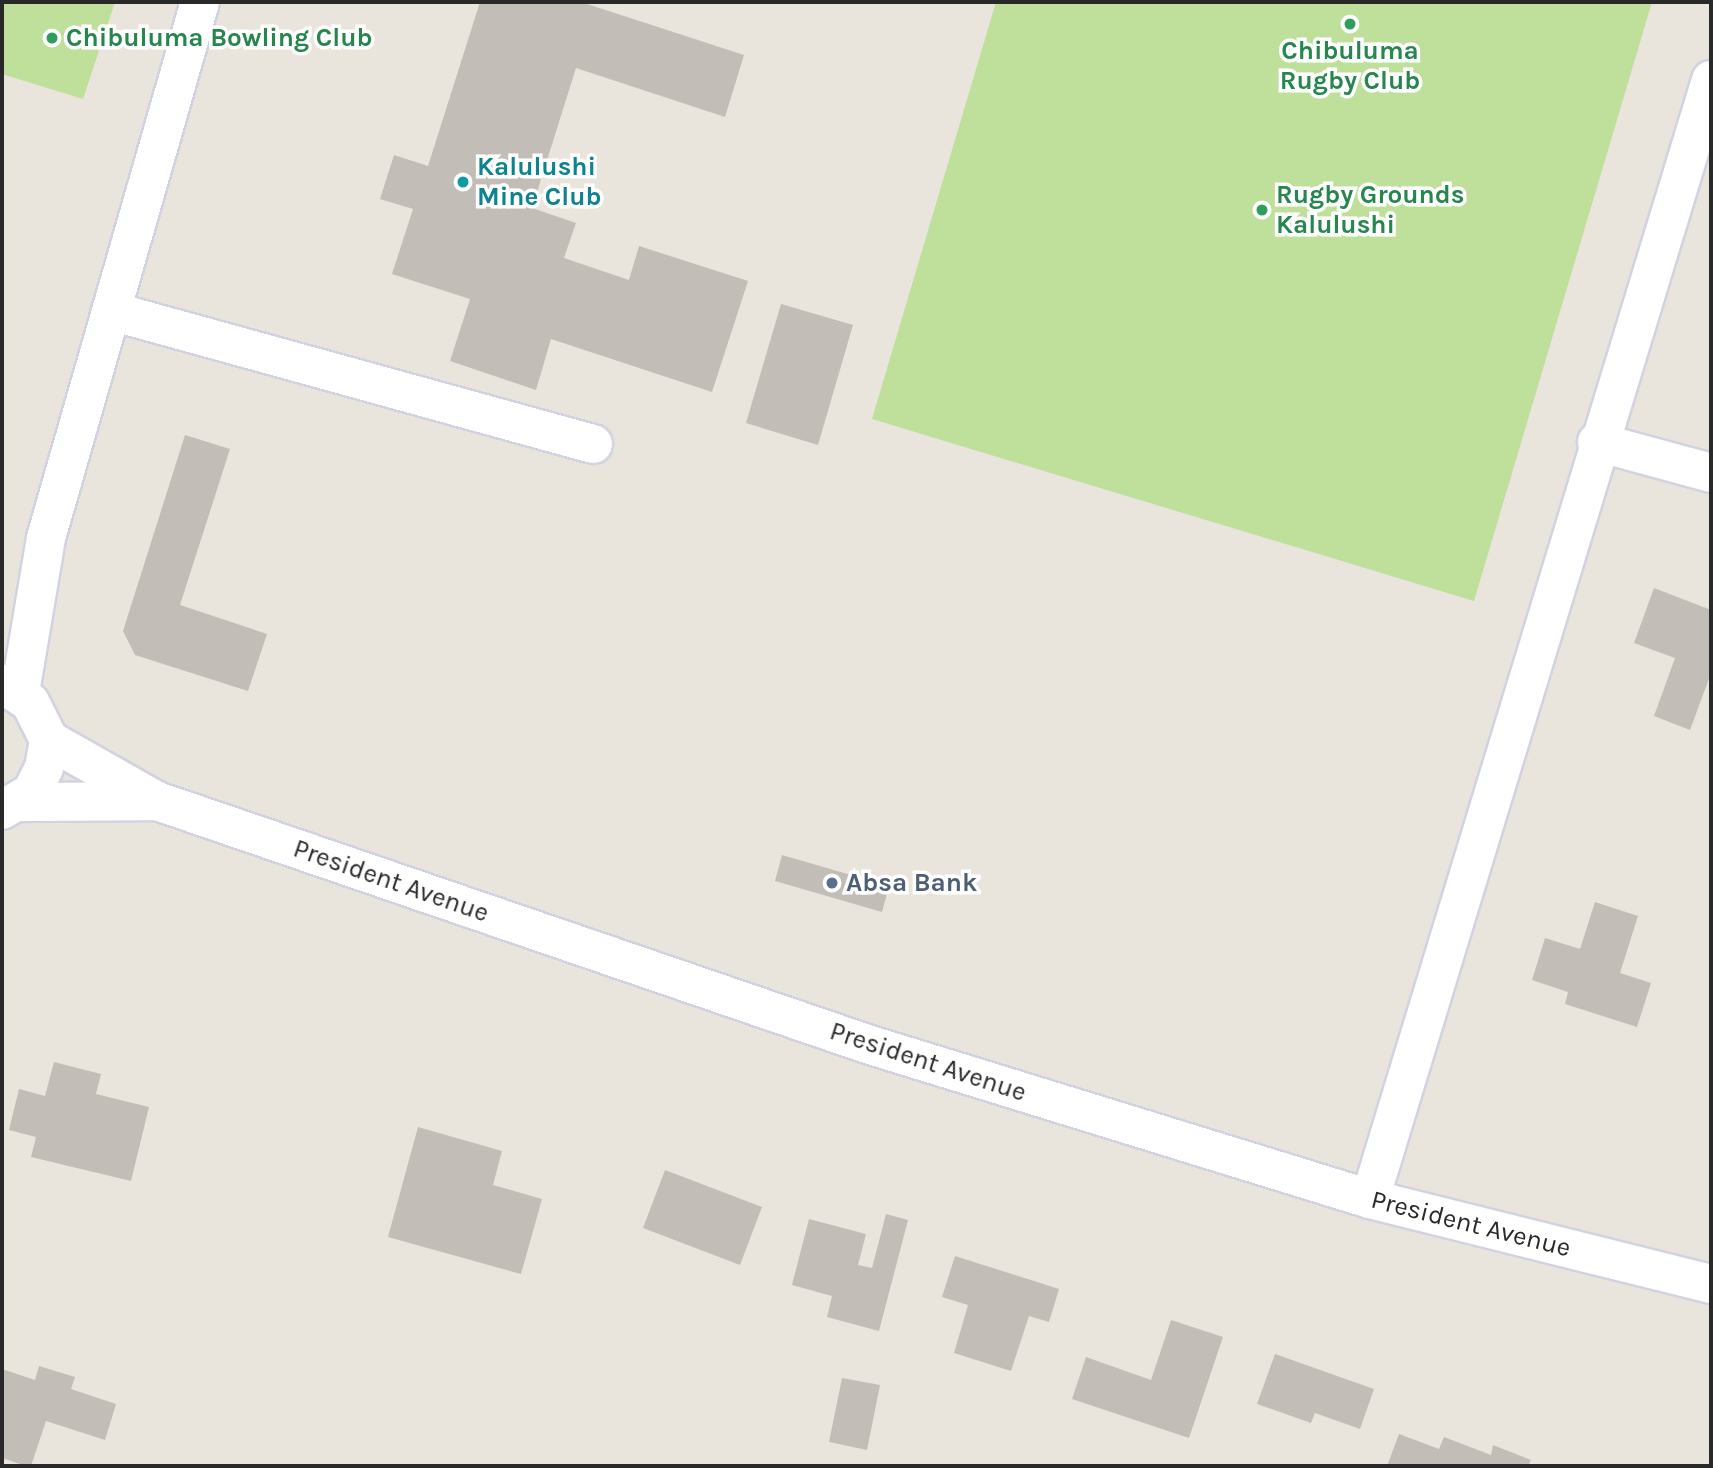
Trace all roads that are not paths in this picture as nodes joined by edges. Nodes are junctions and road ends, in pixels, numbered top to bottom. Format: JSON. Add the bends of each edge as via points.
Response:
{"nodes":[{"id":1,"x":200,"y":2,"type":"edge"},
{"id":2,"x":1711,"y":80,"type":"edge"},
{"id":3,"x":111,"y":310,"type":"junction"},
{"id":4,"x":1597,"y":442,"type":"junction"},
{"id":5,"x":593,"y":444,"type":"dead end"},
{"id":6,"x":1711,"y":473,"type":"edge"},
{"id":7,"x":46,"y":538,"type":"junction"},
{"id":8,"x":2,"y":640,"type":"edge"},
{"id":9,"x":11,"y":688,"type":"edge"},
{"id":10,"x":49,"y":740,"type":"junction"},
{"id":11,"x":157,"y":801,"type":"junction"},
{"id":12,"x":11,"y":806,"type":"edge"},
{"id":13,"x":1370,"y":1199,"type":"junction"},
{"id":14,"x":1711,"y":1284,"type":"edge"}],
"edges":[{"from":1,"to":3,"type":"street"},
{"from":2,"to":4,"type":"street"},
{"from":3,"to":5,"type":"street"},
{"from":3,"to":7,"type":"street"},
{"from":4,"to":6,"type":"street"},
{"from":4,"to":13,"type":"street"},
{"from":7,"to":8,"type":"street"},
{"from":7,"to":9,"type":"street"},
{"from":9,"to":10,"type":"street","via":[[37,711]]},
{"from":10,"to":11,"type":"street","name":"President Avenue"},
{"from":10,"to":12,"type":"street","via":[[38,780]]},
{"from":11,"to":12,"type":"street","name":"President Avenue"},
{"from":11,"to":13,"type":"street","name":"President Avenue","via":[[867,1044]]},
{"from":13,"to":14,"type":"street","name":"President Avenue"}]}
